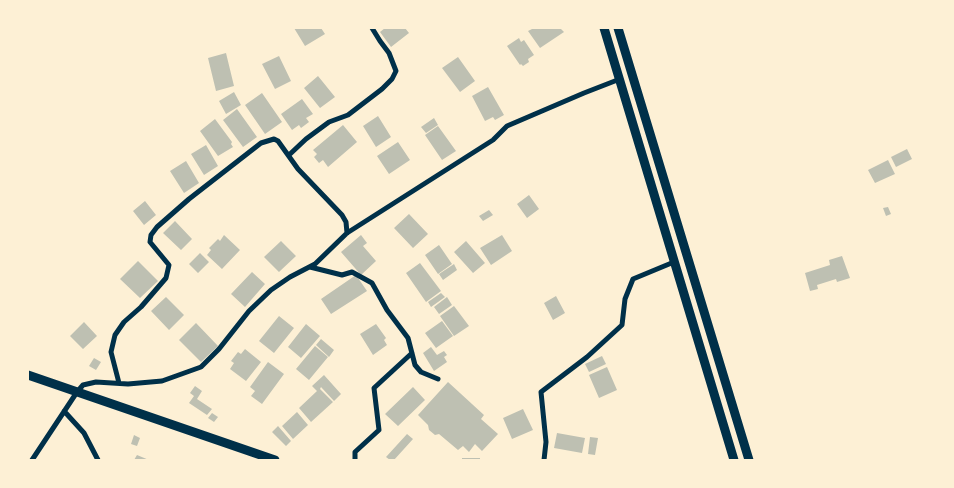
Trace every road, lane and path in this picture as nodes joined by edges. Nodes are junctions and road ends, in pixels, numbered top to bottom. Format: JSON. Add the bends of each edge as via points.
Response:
{"nodes":[{"id":1,"x":372,"y":28,"type":"edge"},
{"id":2,"x":604,"y":28,"type":"edge"},
{"id":3,"x":618,"y":28,"type":"edge"},
{"id":4,"x":620,"y":79,"type":"junction"},
{"id":5,"x":289,"y":156,"type":"junction"},
{"id":6,"x":347,"y":233,"type":"junction"},
{"id":7,"x":674,"y":262,"type":"junction"},
{"id":8,"x":310,"y":267,"type":"junction"},
{"id":9,"x":412,"y":353,"type":"junction"},
{"id":10,"x":28,"y":375,"type":"edge"},
{"id":11,"x":438,"y":379,"type":"dead end"},
{"id":12,"x":119,"y":384,"type":"junction"},
{"id":13,"x":77,"y":392,"type":"junction"},
{"id":14,"x":64,"y":411,"type":"junction"},
{"id":15,"x":32,"y":460,"type":"edge"},
{"id":16,"x":98,"y":460,"type":"edge"},
{"id":17,"x":275,"y":460,"type":"edge"},
{"id":18,"x":356,"y":460,"type":"edge"},
{"id":19,"x":544,"y":460,"type":"edge"},
{"id":20,"x":734,"y":460,"type":"edge"},
{"id":21,"x":749,"y":460,"type":"edge"}],
"edges":[{"from":1,"to":5,"type":"street","via":[[389,53],[396,71],[392,79],[348,114],[329,122],[306,139]]},
{"from":2,"to":4,"type":"highway"},
{"from":3,"to":21,"type":"highway"},
{"from":4,"to":6,"type":"street","via":[[507,126],[493,140]]},
{"from":4,"to":7,"type":"highway"},
{"from":5,"to":6,"type":"street","via":[[342,215]]},
{"from":5,"to":12,"type":"street","via":[[274,139],[260,143],[156,227],[150,242],[169,266],[166,278],[115,335],[111,352]]},
{"from":6,"to":8,"type":"street"},
{"from":7,"to":19,"type":"street","via":[[633,279],[625,299],[622,325],[541,392],[546,442]]},
{"from":7,"to":20,"type":"highway"},
{"from":8,"to":9,"type":"street","via":[[342,275],[352,272],[372,283],[408,338]]},
{"from":8,"to":12,"type":"street","via":[[271,290],[201,367],[162,381]]},
{"from":9,"to":11,"type":"street","via":[[420,372]]},
{"from":9,"to":18,"type":"street","via":[[374,388],[379,430],[355,452]]},
{"from":10,"to":13,"type":"highway"},
{"from":12,"to":13,"type":"street","via":[[89,382]]},
{"from":13,"to":14,"type":"street"},
{"from":13,"to":17,"type":"highway"},
{"from":14,"to":15,"type":"street"},
{"from":14,"to":16,"type":"street","via":[[84,432]]}]}
